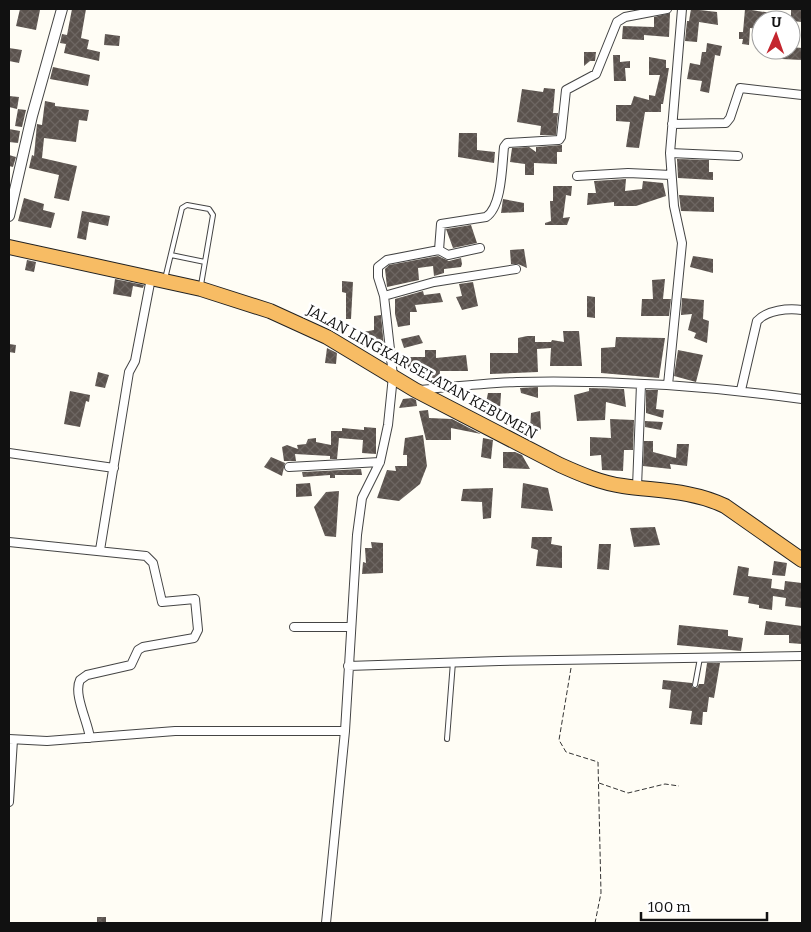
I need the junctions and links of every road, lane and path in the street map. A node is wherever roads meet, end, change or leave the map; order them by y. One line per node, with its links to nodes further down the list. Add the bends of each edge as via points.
1 (62, 9): 10 (street, via 32,116)
2 (667, 9): 13 (street, via 625,17 617,22 596,74 566,90 561,137 556,142 507,143 498,197 491,214 441,224)
3 (682, 9): 5 (street)
4 (802, 95): 5 (street, via 740,88 726,123)
5 (672, 124): 6 (street)
6 (670, 153): 7 (street); 8 (street)
7 (738, 156)
8 (671, 175): 9 (street); 24 (street, via 682,243)
9 (577, 176)
10 (9, 216)
11 (9, 247): 17 (highway, JALAN LINGKAR SELATAN KEBUMEN)
12 (480, 248): 13 (street, via 448,255)
13 (439, 250): 20 (street, via 380,263 377,272)
14 (171, 255): 15 (lane); 15 (lane, via 182,208 187,205 209,209 213,215); 18 (lane)
15 (205, 262): 19 (lane)
16 (516, 269): 20 (street, via 434,282)
17 (150, 278): 18 (highway, JALAN LINGKAR SELATAN KEBUMEN); 31 (street, via 135,361 129,372)
18 (165, 281): 19 (highway, JALAN LINGKAR SELATAN KEBUMEN)
19 (200, 289): 22 (highway, JALAN LINGKAR SELATAN KEBUMEN, via 302,324)
20 (384, 296): 22 (street)
21 (802, 310): 26 (street, via 786,309 757,321)
22 (393, 376): 25 (highway, JALAN LINGKAR SELATAN KEBUMEN); 29 (street)
23 (641, 384): 24 (street); 25 (street, via 515,382); 32 (street)
24 (668, 385): 26 (street)
25 (415, 390): 32 (highway, JALAN LINGKAR SELATAN KEBUMEN, via 583,476)
26 (741, 390): 27 (street)
27 (802, 399)
28 (9, 453): 31 (street)
29 (380, 462): 30 (street); 37 (street, via 362,498)
30 (290, 467)
31 (114, 468): 34 (street)
32 (636, 487): 35 (highway, JALAN LINGKAR SELATAN KEBUMEN, via 678,491 711,499)
33 (9, 542): 34 (street)
34 (100, 550): 45 (street, via 146,556 153,563 162,602 195,599 198,630 188,641 144,647 138,650 131,665 87,675 80,680 78,698)
35 (802, 560)
36 (294, 627): 37 (street)
37 (351, 627): 42 (street)
38 (802, 656): 39 (street)
39 (700, 658): 40 (street); 43 (lane)
40 (572, 660): 41 (street); 48 (path, via 559,740 566,752 598,762)
41 (453, 662): 42 (street); 46 (lane)
42 (348, 666): 44 (street)
43 (695, 685)
44 (345, 731): 45 (street, via 176,731); 51 (street)
45 (90, 738): 47 (street)
46 (447, 739)
47 (11, 740): 50 (street)
48 (598, 782): 49 (path, via 628,793 665,784); 52 (path, via 601,893)
49 (679, 786)
50 (9, 802)
51 (326, 923)
52 (595, 923)

